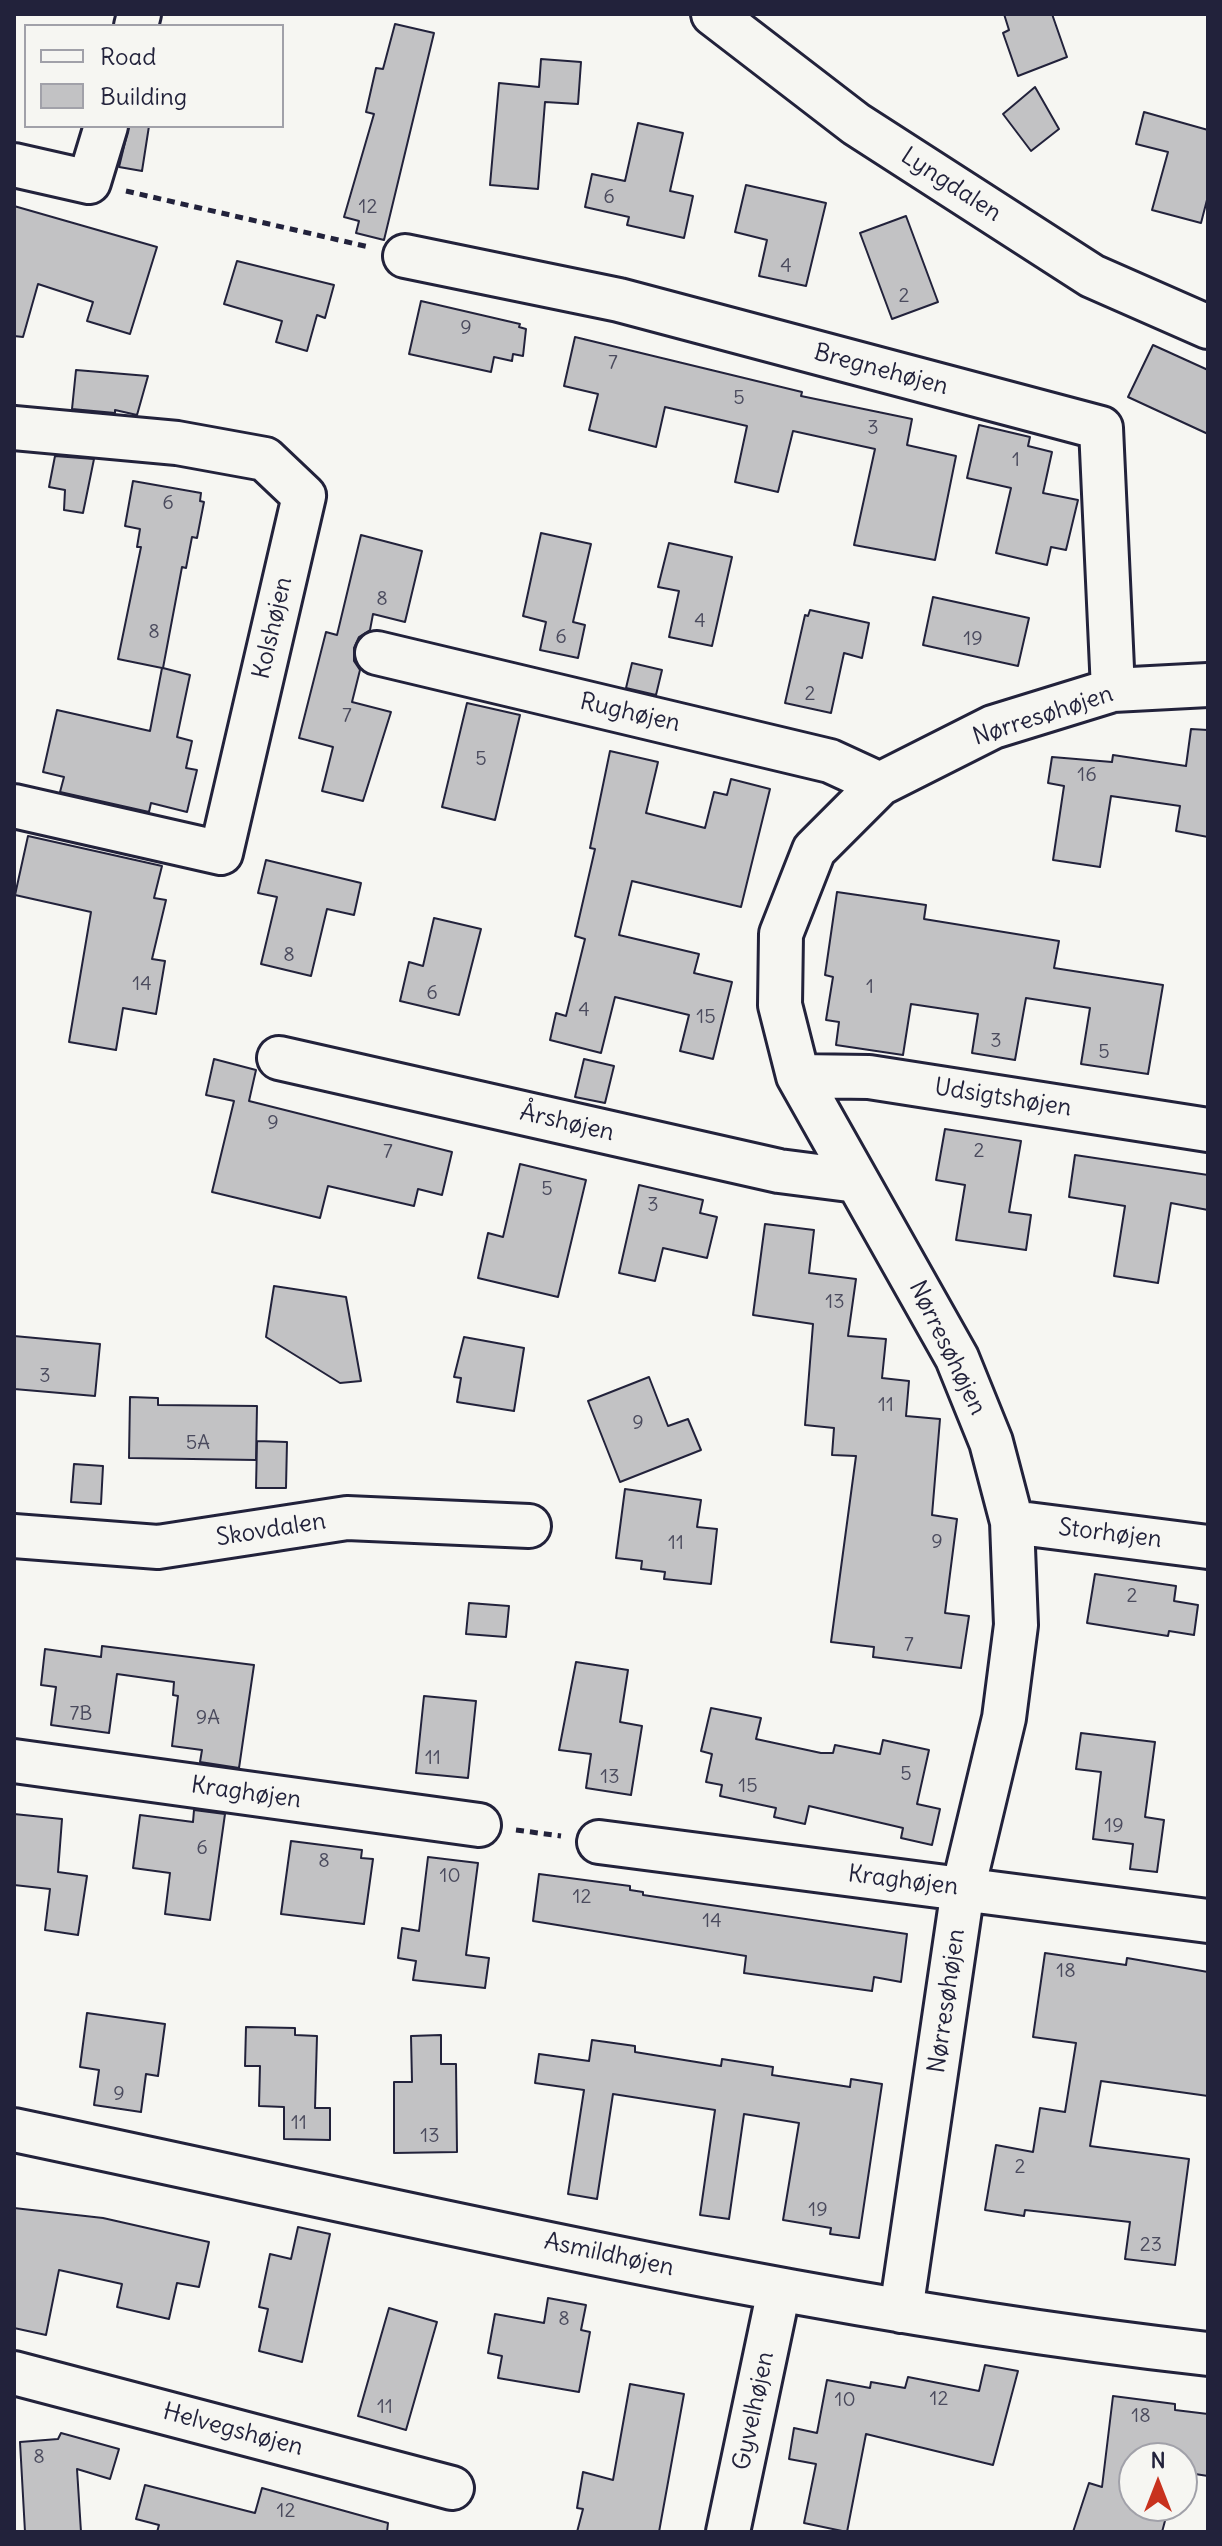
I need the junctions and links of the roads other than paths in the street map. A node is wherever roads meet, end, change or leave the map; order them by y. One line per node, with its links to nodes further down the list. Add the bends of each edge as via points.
1 (713, 14): 5 (street, Lyngdalen, via 856,124 1092,276)
2 (105, 128): 3 (street, via 89,182)
3 (14, 165)
4 (405, 256): 9 (street, Bregnehøjen, via 619,300 1101,428)
5 (1208, 327)
6 (14, 428): 11 (street, Kolshøjen, via 177,443 265,459 304,496 221,853)
7 (377, 653): 10 (street, Rughøjen, via 830,761)
8 (1208, 685): 9 (street, Nørresøhøjen)
9 (1113, 690): 10 (street, Nørresøhøjen, via 993,727)
10 (880, 784): 13 (street, Nørresøhøjen, via 814,850 781,934 780,1005)
11 (14, 806)
12 (279, 1058): 15 (street, Årshøjen, via 779,1171)
13 (798, 1076): 14 (street, Udsigtshøjen, via 869,1077); 15 (street, Nørresøhøjen)
14 (1208, 1130)
15 (857, 1181): 16 (street, Nørresøhøjen, via 957,1358 991,1442)
16 (1012, 1522): 19 (street, Storhøjen); 23 (street, Nørresøhøjen, via 1016,1625 1004,1718)
17 (529, 1526): 18 (street, Skovdalen, via 347,1518 158,1547)
18 (14, 1536)
19 (1208, 1547)
20 (14, 1761): 21 (street, Kraghøjen)
21 (479, 1825)
22 (599, 1842): 23 (street, Kraghøjen)
23 (963, 1889): 24 (street, Kraghøjen); 27 (street, Nørresøhøjen)
24 (1208, 1921)
25 (14, 2130): 26 (street, Asmildhøjen)
26 (779, 2290): 27 (street, Asmildhøjen); 31 (street, Gyvelhøjen)
27 (901, 2311): 28 (street, Asmildhøjen)
28 (1208, 2354)
29 (14, 2373): 30 (street, Helvegshøjen)
30 (452, 2488)
31 (728, 2532)

